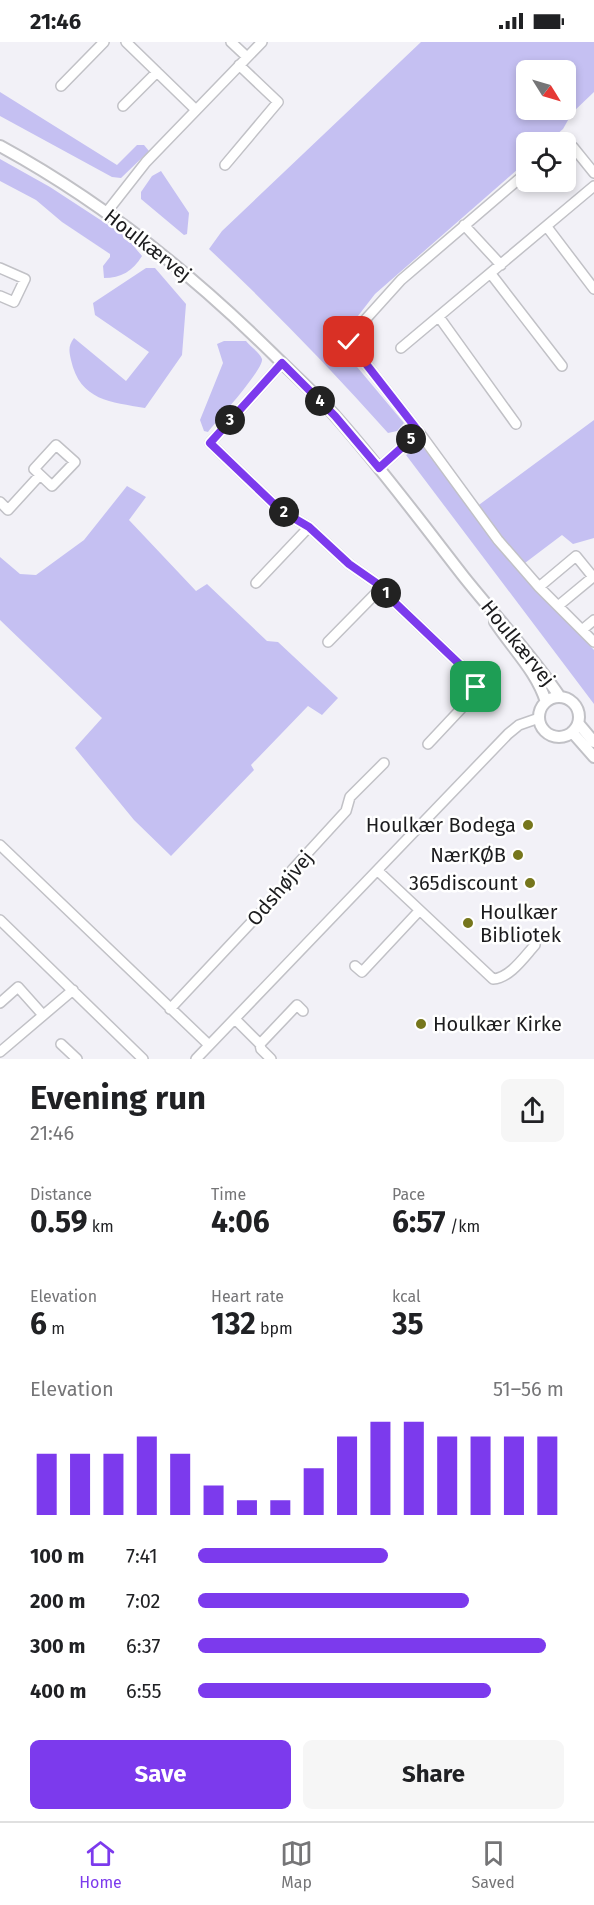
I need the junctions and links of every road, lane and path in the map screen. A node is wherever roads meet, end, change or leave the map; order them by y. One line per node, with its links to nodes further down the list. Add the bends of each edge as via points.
1 (104, 42): 8 (street)
2 (126, 42): 7 (street)
3 (231, 42): 5 (street)
4 (262, 42): 5 (street)
5 (247, 57): 6 (street)
6 (239, 65): 10 (street); 13 (street, via 278,102)
7 (157, 72): 9 (street); 10 (street)
8 (61, 86)
9 (123, 106)
10 (196, 110): 17 (street, via 146,162)
11 (0, 146): 17 (street, Houlkærvej)
12 (576, 151): 14 (street)
13 (225, 165)
14 (594, 172)
15 (516, 182): 18 (street)
16 (594, 186): 19 (street)
17 (106, 213): 27 (street, Houlkærvej, via 224,306)
18 (465, 225): 20 (street); 30 (street, via 400,280 349,342)
19 (547, 227): 20 (street); 23 (street)
20 (501, 265): 22 (street)
21 (0, 268): 24 (street, via 25,279 14,302)
22 (491, 274): 25 (street); 28 (street)
23 (594, 289)
24 (0, 296)
25 (439, 317): 26 (street); 29 (street)
26 (401, 348)
27 (282, 363): 31 (street, Houlkærvej); 34 (street, via 210,443 280,510)
28 (562, 366)
29 (516, 424)
30 (419, 432): 31 (street); 37 (street, via 498,540)
31 (379, 468): 38 (street, Houlkærvej)
32 (40, 475): 32 (street, via 52,486 75,462 56,445 34,469); 33 (street, via 8,510)
33 (0, 502)
34 (309, 527): 35 (street); 36 (street, via 349,564)
35 (256, 583)
36 (382, 587): 42 (street); 49 (street, via 474,678 474,695)
37 (539, 587): 39 (street); 39 (street, via 576,556 593,577)
38 (474, 590): 44 (street, Houlkærvej); 45 (street, Houlkærvej, via 533,676)
39 (558, 606): 41 (street)
40 (594, 620): 41 (street)
41 (582, 630): 43 (street)
42 (328, 642)
43 (594, 642)
44 (560, 697): 45 (street); 47 (street, via 576,706 579,715)
45 (546, 702): 46 (street)
46 (539, 718): 47 (street, via 549,734 559,736); 53 (street, via 508,734)
47 (575, 728): 48 (street); 50 (street)
48 (594, 742)
49 (428, 744)
50 (594, 757)
51 (384, 763): 60 (street, Odshøjvej, via 350,797 346,811 292,870 290,881)
52 (0, 845): 60 (street)
53 (378, 871): 54 (street); 63 (street)
54 (419, 910): 56 (street, via 493,979 501,979); 57 (street, via 362,972)
55 (0, 920): 58 (street)
56 (535, 945)
57 (355, 966)
58 (73, 990): 62 (street); 69 (street)
59 (0, 1003): 62 (street, via 18,987)
60 (170, 1009): 66 (street)
61 (303, 1011): 65 (street, via 297,1005)
62 (43, 1016): 67 (street)
63 (235, 1019): 65 (street); 66 (street)
64 (62, 1044): 68 (street)
65 (260, 1044): 71 (street)
66 (210, 1045): 70 (street)
67 (0, 1052)
68 (77, 1059)
69 (143, 1059)
70 (196, 1059)
71 (271, 1059)

